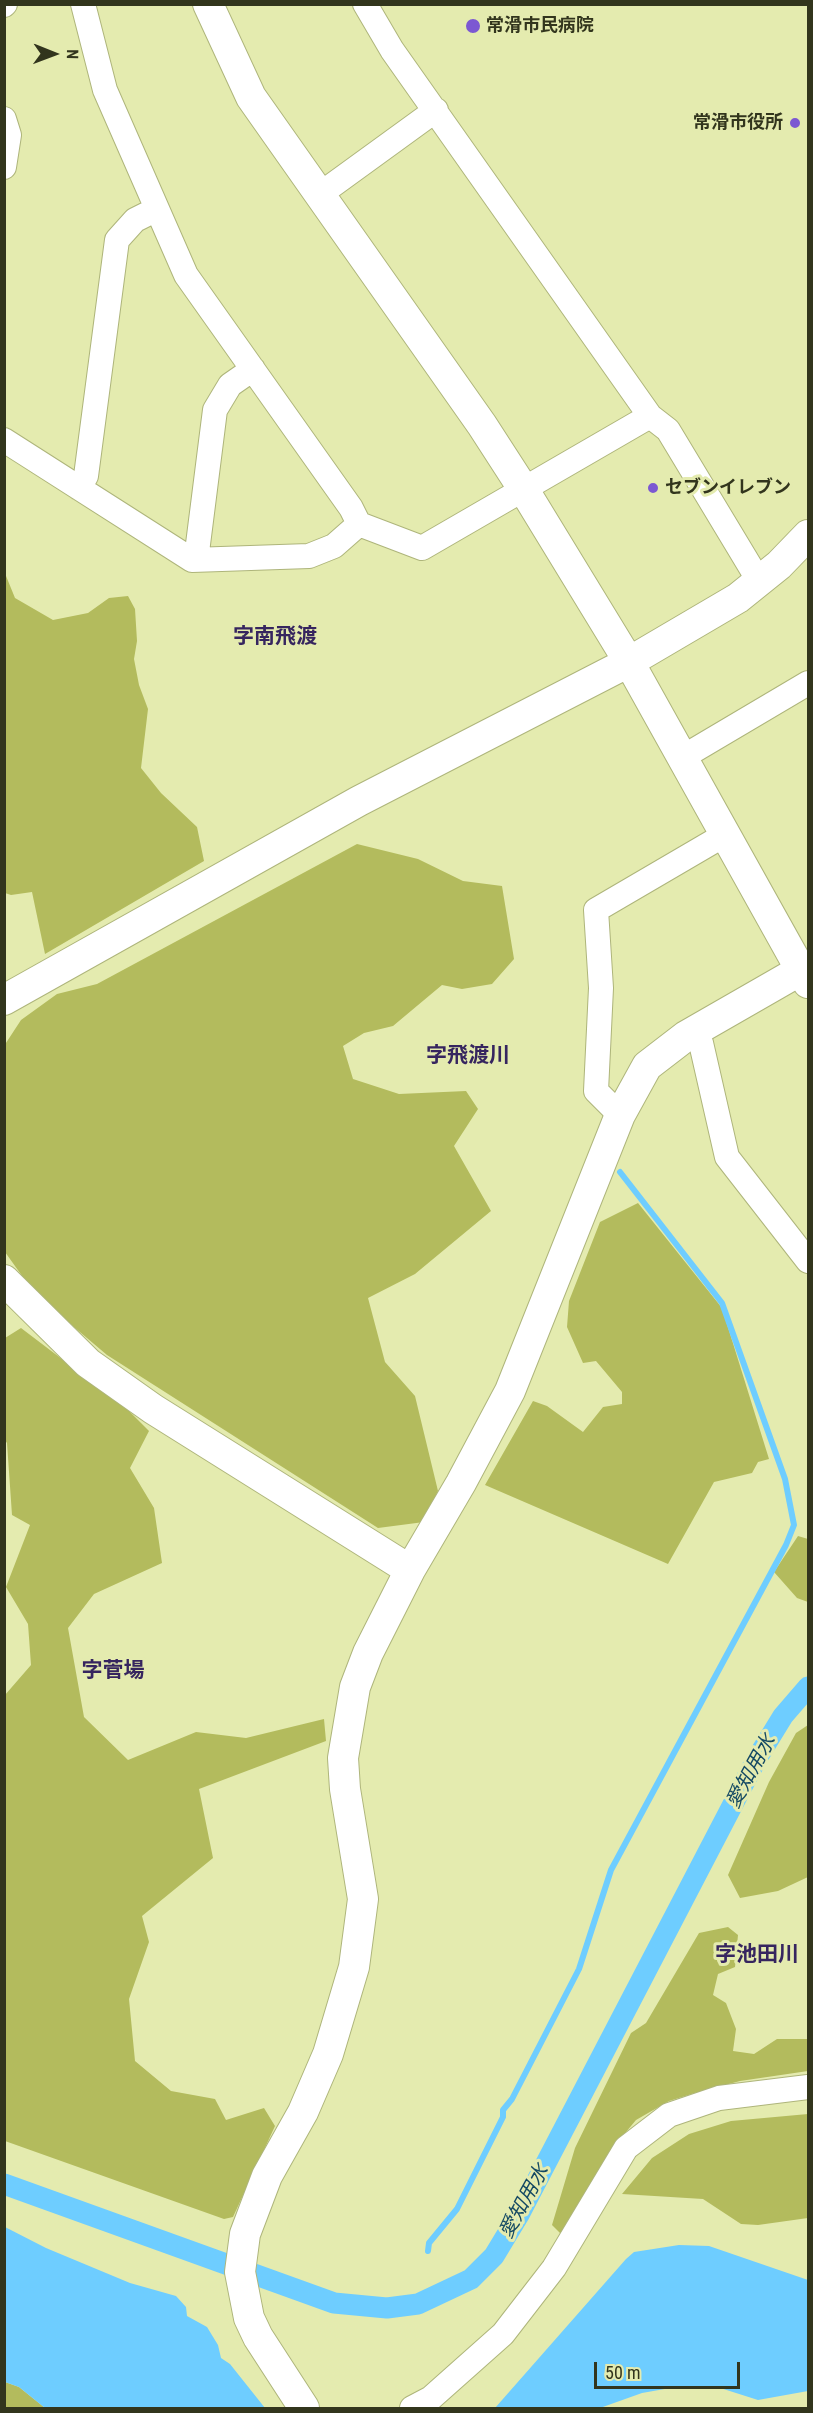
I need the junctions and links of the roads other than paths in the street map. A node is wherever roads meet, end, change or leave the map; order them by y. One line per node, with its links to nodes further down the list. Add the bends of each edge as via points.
1 (83, 4): 8 (street, via 105,90)
2 (208, 4): 7 (street, via 250,97)
3 (365, 4): 4 (street, via 392,50)
4 (436, 110): 7 (street); 10 (street)
5 (4, 119): 6 (street, via 9,135)
6 (4, 167)
7 (319, 195): 13 (street)
8 (157, 209): 9 (street, via 186,275); 12 (street, via 135,220 117,240 86,476)
9 (253, 369): 14 (street); 16 (street, via 230,385 215,410)
10 (650, 416): 13 (street); 17 (street, via 668,430)
11 (4, 440): 12 (street)
12 (78, 488): 16 (street)
13 (524, 490): 14 (street, via 422,548); 18 (street)
14 (359, 524): 16 (street, via 334,546 309,556)
15 (808, 535): 17 (street)
16 (196, 560)
17 (759, 581): 18 (street, via 738,598)
18 (629, 662): 20 (street); 23 (street, via 359,801)
19 (807, 688): 20 (street)
20 (682, 757): 21 (street)
21 (726, 834): 22 (street); 25 (street, via 596,910 601,988 596,1091)
22 (805, 976): 24 (street)
23 (4, 1000)
24 (694, 1031): 25 (street, via 647,1066); 26 (street, via 701,1042 727,1158)
25 (620, 1115): 28 (street, via 510,1391)
26 (808, 1261)
27 (4, 1280): 28 (street, via 88,1363)
28 (410, 1570): 30 (street, via 368,1653 355,1687 345,1733 345,1788 363,1899 354,1967 328,2054 303,2112 267,2176 242,2249 242,2292 258,2337)
29 (808, 2087): 31 (street, via 719,2098 669,2115 626,2148 554,2268 503,2334 431,2398)
30 (304, 2409)
31 (412, 2409)

